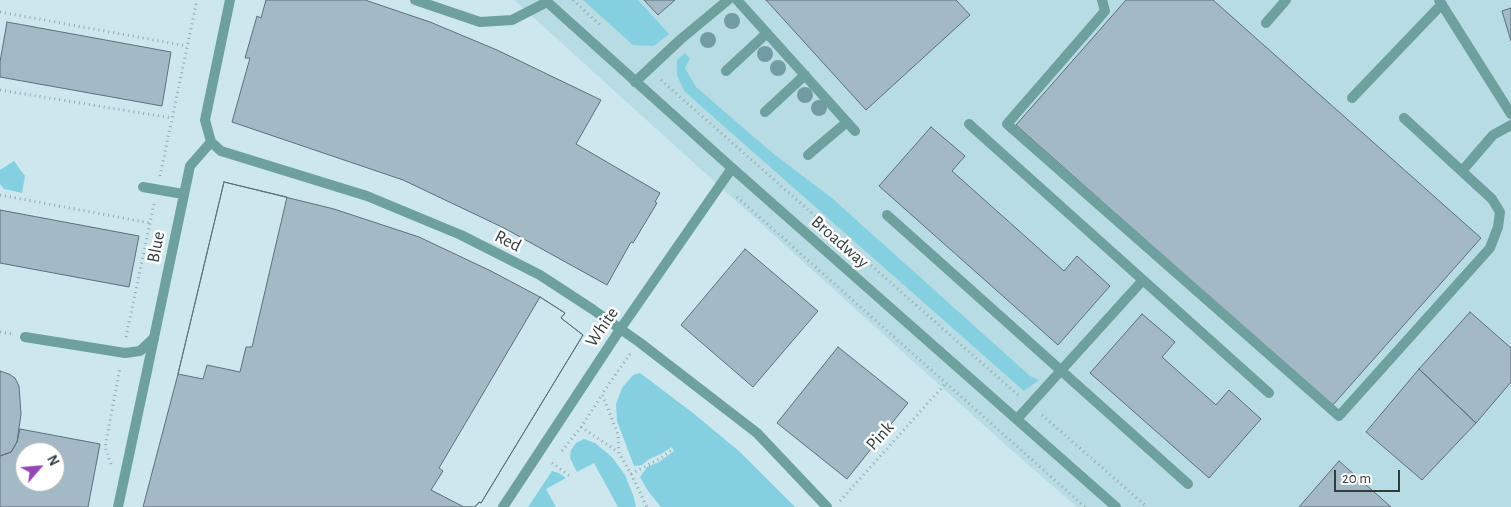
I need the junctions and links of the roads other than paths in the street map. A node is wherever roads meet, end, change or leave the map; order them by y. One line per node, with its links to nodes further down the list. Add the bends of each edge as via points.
1 (230, 0): 22 (street, via 205,120)
2 (415, 0): 7 (street, via 480,22 512,20)
3 (728, 0): 13 (street)
4 (737, 0): 10 (street)
5 (1102, 0): 25 (street, via 1105,11 1007,124 1339,416 1490,248 1500,212 1492,199)
6 (1286, 0): 9 (street)
7 (546, 1): 13 (street, Broadway)
8 (1440, 2): 14 (street); 16 (street)
9 (1266, 22)
10 (767, 33): 11 (street); 12 (street)
11 (726, 71)
12 (805, 76): 15 (street); 18 (street)
13 (634, 82): 24 (street, Broadway)
14 (1352, 98)
15 (765, 112)
16 (1511, 114)
17 (1404, 118): 25 (street)
18 (847, 122): 21 (street); 23 (street)
19 (969, 124): 29 (street)
20 (1511, 126): 25 (street, via 1493,135)
21 (855, 131)
22 (212, 142): 27 (street, Blue, via 190,166); 30 (street, Red, via 221,151 367,196 461,235 540,275)
23 (808, 155)
24 (732, 168): 30 (street, White); 35 (street, Broadway)
25 (1462, 171)
26 (144, 187): 27 (street)
27 (183, 194): 32 (street, Blue)
28 (887, 215): 33 (street)
29 (1143, 280): 33 (street); 34 (street)
30 (621, 328): 38 (street, White); 39 (street, Red, via 757,432)
31 (25, 337): 32 (street, via 125,353 140,351)
32 (154, 338): 37 (street, Blue)
33 (1062, 371): 35 (street); 36 (street)
34 (1269, 393)
35 (1017, 419): 40 (street, Broadway)
36 (1188, 484)
37 (118, 507)
38 (503, 507)
39 (827, 507)
40 (1116, 507)

